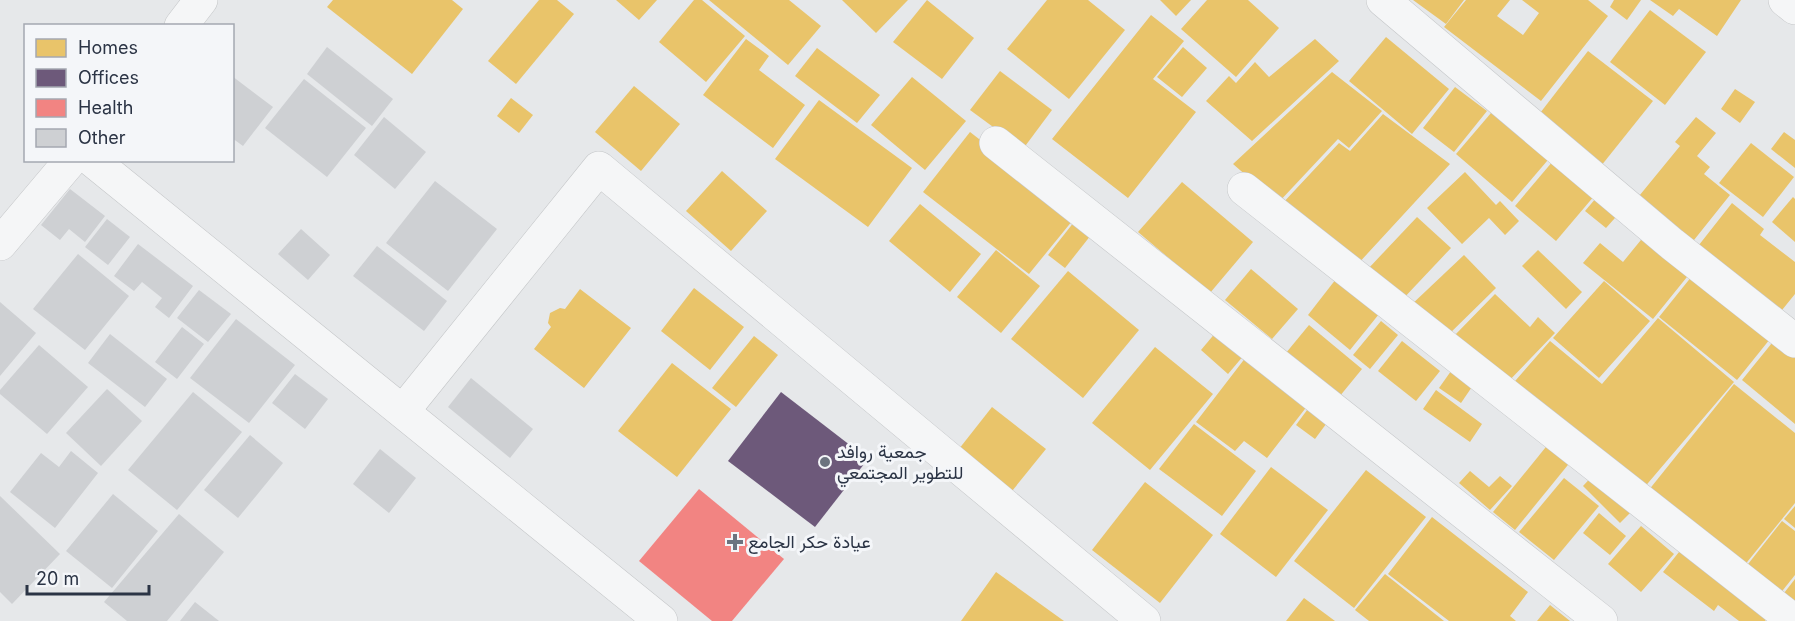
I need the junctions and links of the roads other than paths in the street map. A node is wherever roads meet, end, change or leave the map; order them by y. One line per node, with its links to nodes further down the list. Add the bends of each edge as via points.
1 (201, 0): 5 (street)
2 (1383, 0): 11 (street, via 1672,244)
3 (1785, 0): 4 (street)
4 (1795, 8)
5 (183, 24)
6 (996, 143): 15 (street)
7 (69, 162): 10 (street)
8 (94, 162): 12 (street)
9 (1244, 189): 16 (street)
10 (0, 244)
11 (1795, 341)
12 (403, 411): 13 (street); 14 (street, via 599,168)
13 (661, 621)
14 (1144, 621)
15 (1601, 621)
16 (1794, 621)

